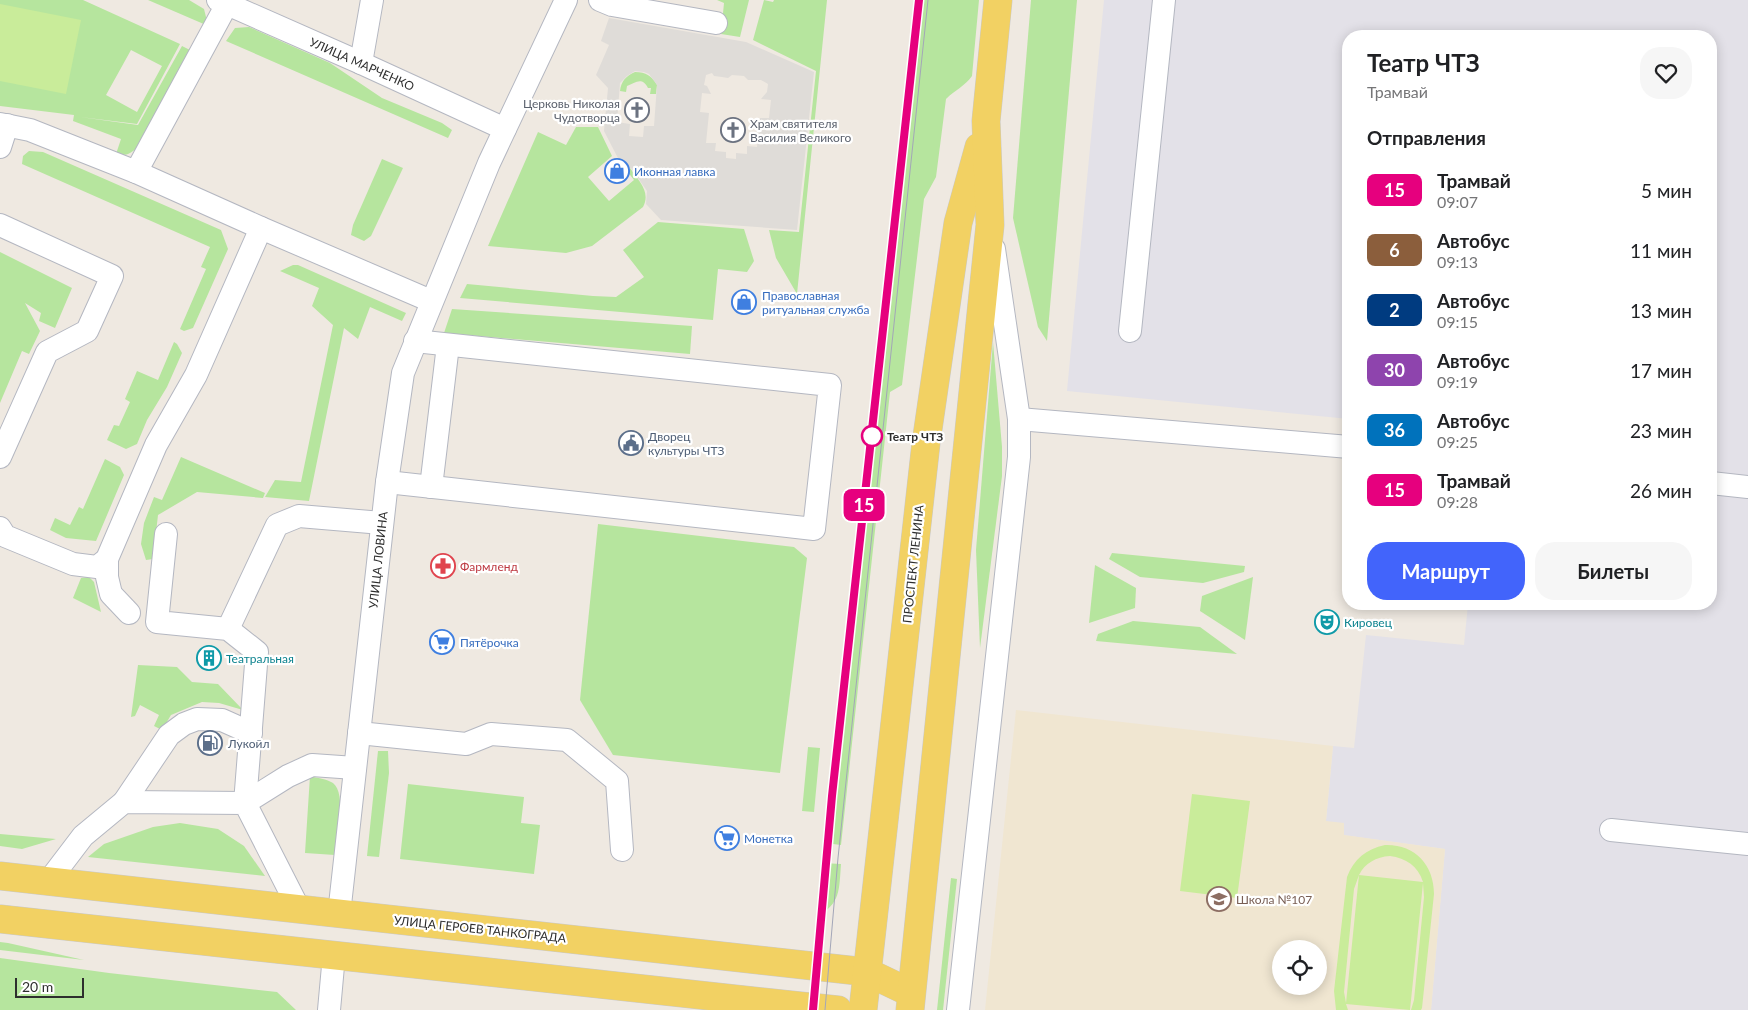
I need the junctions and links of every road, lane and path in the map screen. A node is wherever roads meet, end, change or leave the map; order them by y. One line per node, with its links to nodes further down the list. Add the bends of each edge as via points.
1 (372, 0): 8 (street)
2 (566, 0): 11 (street, УЛИЦА ЛОВИНА)
3 (600, 0): 7 (street, via 612,5)
4 (998, 0): 9 (main road, ПРОСПЕКТ ЛЕНИНА)
5 (1164, 0): 18 (street)
6 (222, 2): 8 (street, УЛИЦА МАРЧЕНКО); 13 (street)
7 (716, 23)
8 (361, 63): 11 (street, УЛИЦА МАРЧЕНКО)
9 (986, 121): 15 (main road, ПРОСПЕКТ ЛЕНИНА); 48 (main road, ПРОСПЕКТ ЛЕНИНА, via 958,223 926,443)
10 (3, 125): 12 (street); 13 (street, via 30,130)
11 (505, 130): 17 (street, УЛИЦА ЛОВИНА)
12 (0, 147)
13 (136, 172): 16 (street)
14 (0, 225): 23 (street, via 112,276 87,331 47,352)
15 (990, 225): 21 (street); 49 (main road, ПРОСПЕКТ ЛЕНИНА)
16 (261, 228): 17 (street); 31 (street, via 196,375 156,445)
17 (431, 301): 19 (street, УЛИЦА ЛОВИНА)
18 (1130, 331)
19 (415, 341): 20 (street); 24 (street, УЛИЦА ЛОВИНА, via 403,372)
20 (448, 345): 26 (street); 26 (street, via 830,386 814,529)
21 (1019, 419): 22 (street); 54 (street, via 1019,457)
22 (1342, 446)
23 (0, 457)
24 (387, 482): 26 (street); 28 (street, УЛИЦА ЛОВИНА)
25 (1717, 484): 27 (street)
26 (431, 487)
27 (1748, 487)
28 (382, 524): 33 (street, via 299,516 277,525); 35 (street, УЛИЦА ЛОВИНА)
29 (0, 528): 31 (street, via 5,536 73,564 97,568)
30 (166, 534): 33 (street, via 157,622)
31 (107, 558): 32 (street, via 111,594)
32 (129, 613)
33 (228, 629): 34 (street, via 257,652)
34 (251, 733): 37 (street, via 222,720 196,719 184,724 169,735); 38 (street)
35 (359, 734): 36 (street, УЛИЦА ЛОВИНА); 41 (street, via 466,744 492,734 567,740 617,782)
36 (355, 768): 38 (street, via 312,765); 45 (street, УЛИЦА ЛОВИНА)
37 (124, 802): 38 (street); 43 (street, via 83,836)
38 (245, 803): 44 (street)
39 (1611, 830): 40 (street)
40 (1748, 844)
41 (622, 850)
42 (0, 876): 43 (main road, УЛИЦА ГЕРОЕВ ТАНКОГРАДА)
43 (48, 882): 44 (main road, УЛИЦА ГЕРОЕВ ТАНКОГРАДА)
44 (299, 909): 45 (main road, УЛИЦА ГЕРОЕВ ТАНКОГРАДА)
45 (339, 914): 47 (main road, УЛИЦА ЛОВИНА); 48 (main road, УЛИЦА ГЕРОЕВ ТАНКОГРАДА)
46 (0, 919): 47 (main road)
47 (334, 955): 50 (street, УЛИЦА ЛОВИНА); 51 (main road)
48 (868, 972): 49 (main road, УЛИЦА ГЕРОЕВ ТАНКОГРАДА); 52 (main road, ПРОСПЕКТ ЛЕНИНА)
49 (910, 1002): 53 (main road)
50 (329, 1010)
51 (838, 1010)
52 (863, 1010)
53 (869, 1010)
54 (958, 1010)

